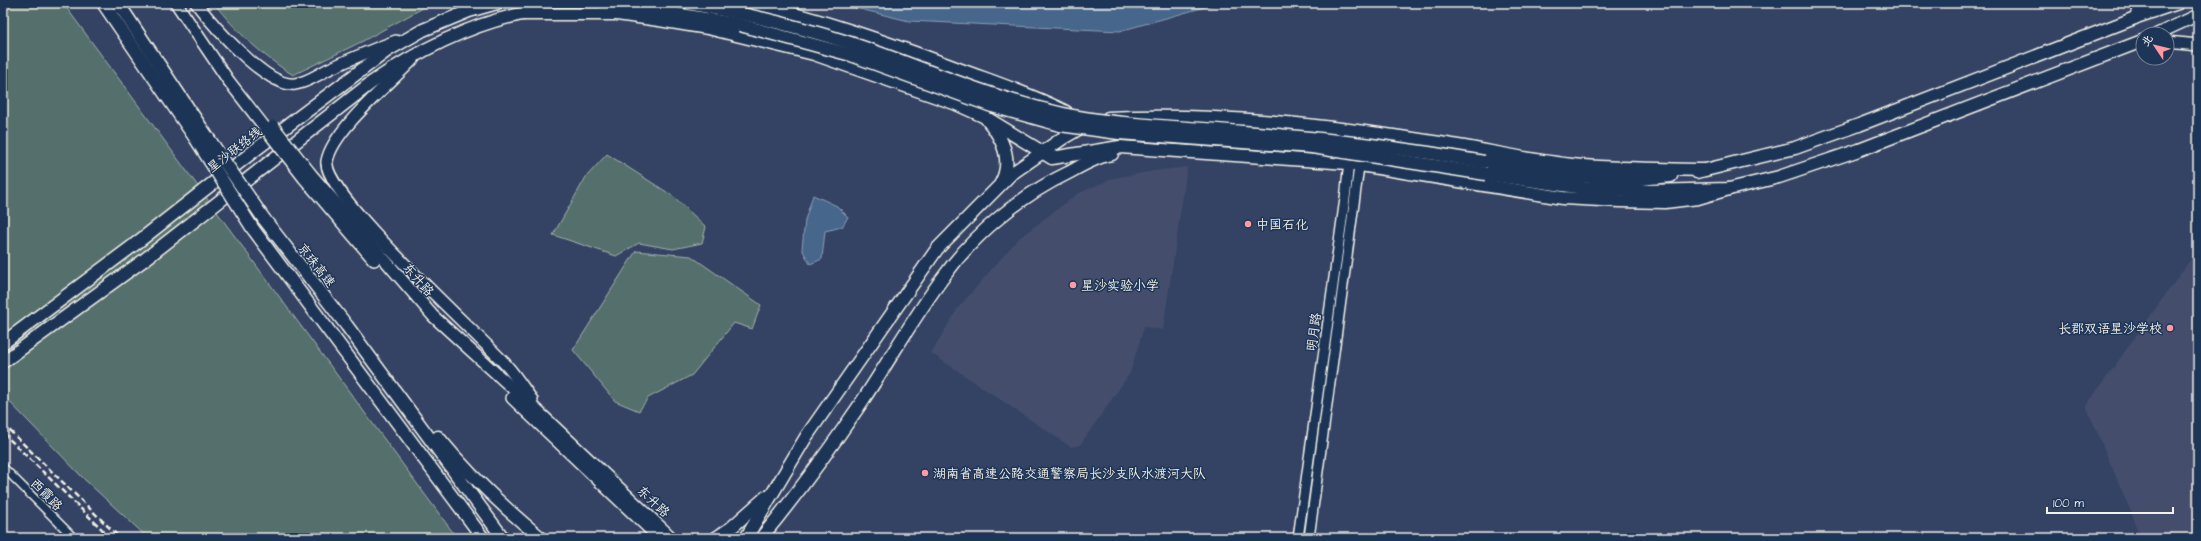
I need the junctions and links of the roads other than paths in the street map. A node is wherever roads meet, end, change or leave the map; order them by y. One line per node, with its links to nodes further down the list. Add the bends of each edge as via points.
1 (103, 3): 25 (highway, 京珠高速)
2 (118, 3): 25 (highway, 京珠高速)
3 (176, 3): 21 (main road, 东升路)
4 (185, 3): 21 (main road, 东升路)
5 (196, 3): 16 (main road, via 212,24 261,71 283,84 296,84 356,56)
6 (497, 3): 16 (highway, 星沙联络线, via 469,11)
7 (689, 3): 13 (highway)
8 (750, 3): 23 (highway, via 809,18 902,48 1040,99)
9 (2142, 3): 12 (main road)
10 (2179, 3): 12 (main road); 14 (main road)
11 (524, 14): 13 (highway, via 558,8 629,6); 20 (highway, via 486,24); 22 (highway, via 616,14 708,28 814,54 954,103)
12 (2135, 18): 30 (highway, via 1859,126 1794,148)
13 (742, 19): 29 (highway, bridge, via 992,106 1060,125 1119,133 1312,148)
14 (2195, 19): 15 (main road)
15 (2175, 27)
16 (417, 33): 35 (highway, 星沙联络线, via 388,50)
17 (2175, 43): 19 (main road)
18 (2135, 44): 33 (highway, via 1859,150 1779,177)
19 (2198, 45)
20 (420, 52): 36 (highway, via 371,83 144,260); 37 (main road, via 347,126 330,150 326,163 328,173 343,197 374,231 507,366)
21 (232, 79): 31 (main road, 东升路, bridge)
22 (983, 116): 27 (highway); 32 (highway, via 994,129 1006,154 1005,175)
23 (1089, 123): 24 (highway, via 1107,118 1209,117); 27 (highway)
24 (1357, 131): 28 (street, 明月路); 30 (highway, via 1581,166)
25 (200, 135): 34 (highway, 京珠高速, bridge); 43 (highway, 京珠高速, bridge, via 253,229)
26 (1149, 150): 27 (highway, via 1120,147 1052,158); 28 (highway); 40 (highway, via 1108,155 1055,179 1016,205 980,235 945,274 856,410)
27 (1042, 152): 32 (highway)
28 (1354, 164): 33 (highway, via 1570,198 1665,202 1698,198); 52 (street, 明月路, via 1346,191); 53 (street, 明月路)
29 (1485, 168): 30 (highway, via 1630,180); 33 (highway, via 1584,188 1649,191)
30 (1703, 170)
31 (307, 175): 37 (main road, 东升路, via 433,316); 41 (main road, 东升路, via 361,246 430,320)
32 (1001, 184): 39 (highway, via 927,261 835,393)
33 (1728, 188)
34 (347, 326): 44 (highway, 京珠高速); 45 (highway, via 462,467 501,506)
35 (3, 342)
36 (3, 362)
37 (544, 417): 41 (main road, 东升路)
38 (3, 467): 42 (street, 西霞路)
39 (776, 488): 48 (highway); 49 (highway)
40 (783, 512): 50 (highway); 51 (highway)
41 (650, 522): 46 (main road, 东升路); 47 (main road, 东升路)
42 (74, 538)
43 (483, 538)
44 (504, 538)
45 (541, 538)
46 (659, 538)
47 (672, 538)
48 (716, 538)
49 (746, 538)
50 (761, 538)
51 (769, 538)
52 (1298, 538)
53 (1309, 538)

